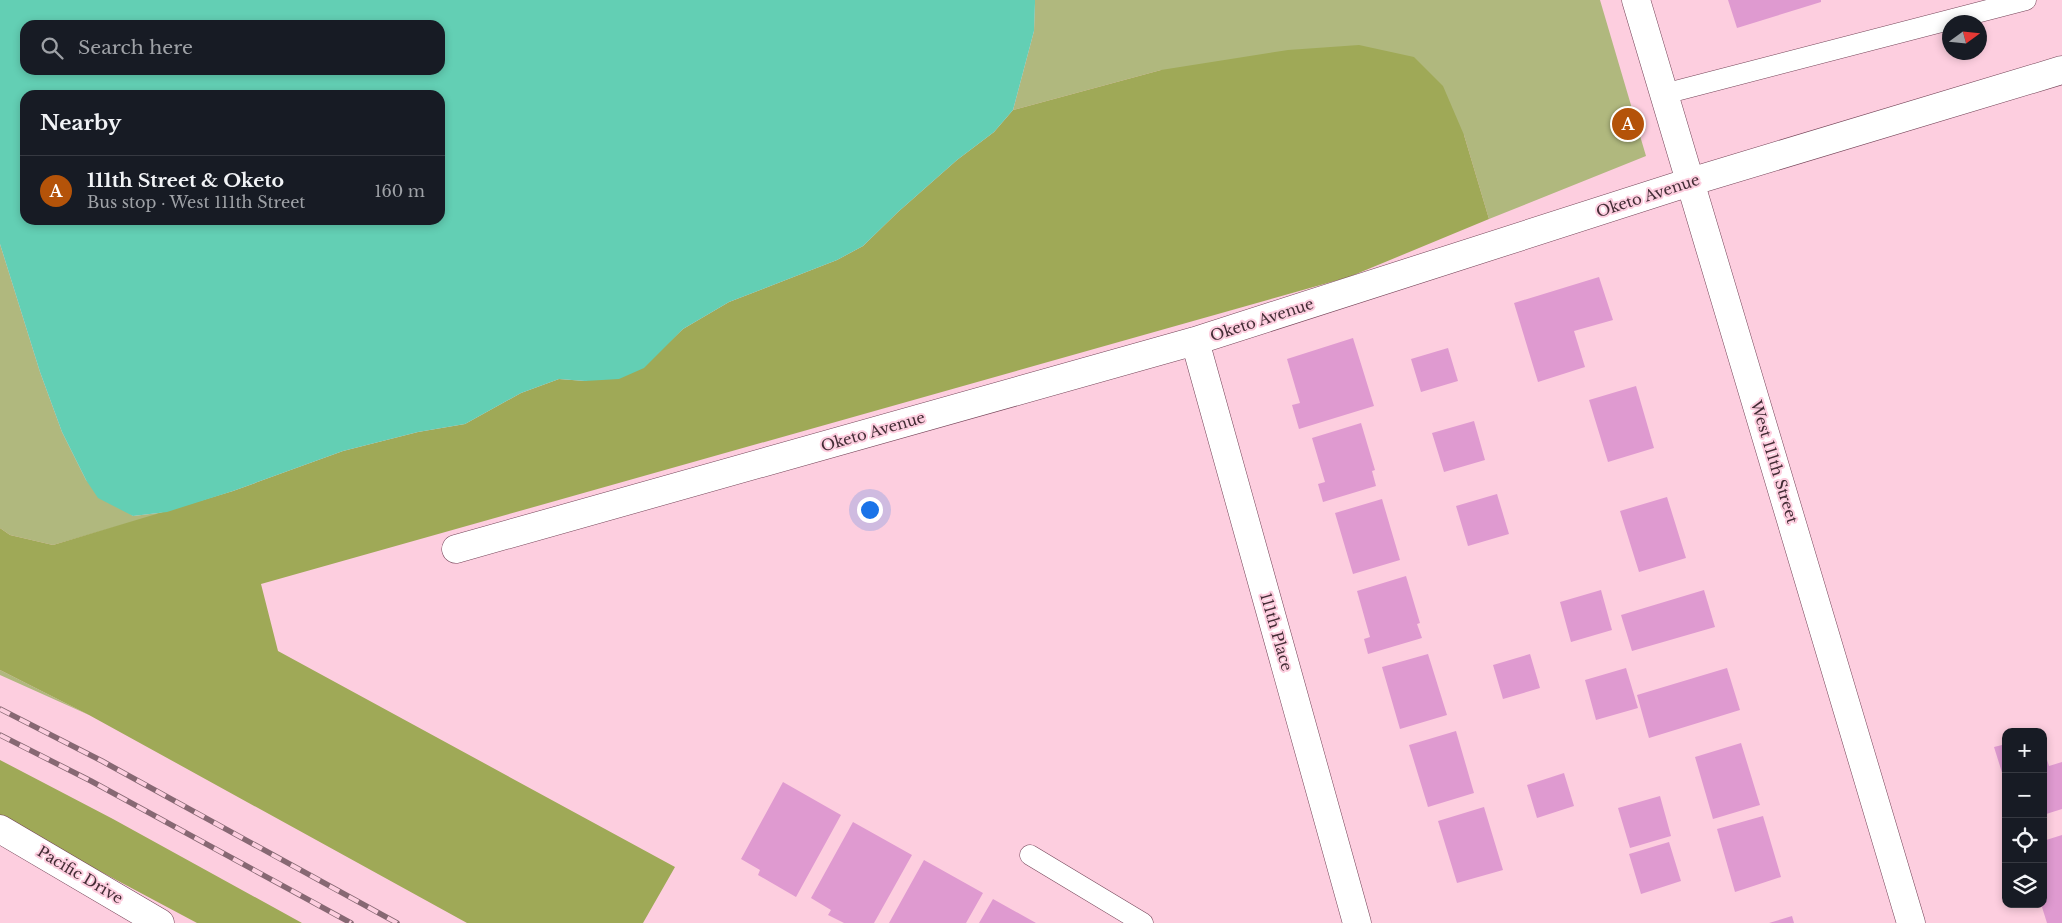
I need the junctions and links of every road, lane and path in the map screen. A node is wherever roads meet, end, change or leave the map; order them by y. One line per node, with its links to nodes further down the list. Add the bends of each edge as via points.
1 (1636, 0): 4 (street, West 111th Street)
2 (2026, 0): 4 (lane)
3 (2062, 70): 5 (street, Oketo Avenue)
4 (1664, 94): 5 (street, West 111th Street)
5 (1690, 182): 6 (street, Oketo Avenue); 13 (street, West 111th Street)
6 (1195, 341): 7 (street, Oketo Avenue); 12 (street, 111th Place)
7 (456, 549)
8 (0, 829): 10 (street, Pacific Drive)
9 (1030, 855): 11 (lane)
10 (160, 923)
11 (1143, 923)
12 (1357, 923)
13 (1911, 923)

